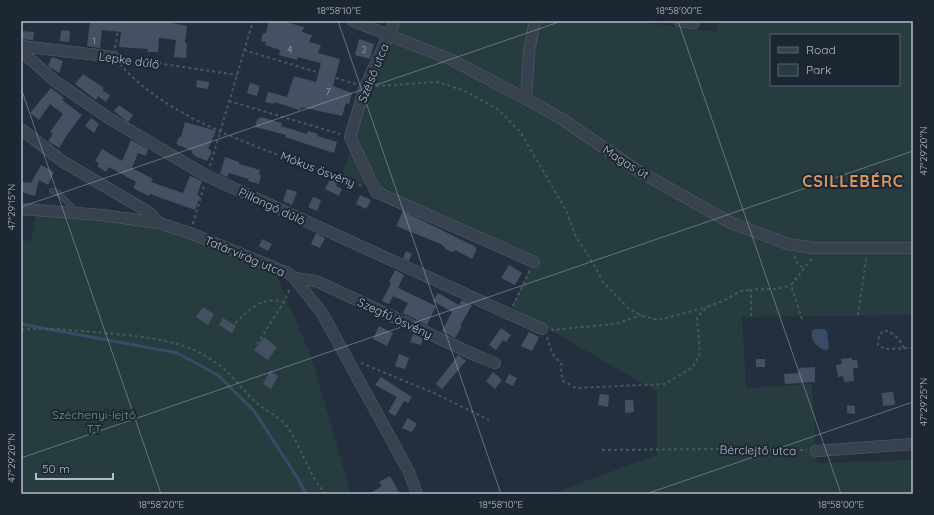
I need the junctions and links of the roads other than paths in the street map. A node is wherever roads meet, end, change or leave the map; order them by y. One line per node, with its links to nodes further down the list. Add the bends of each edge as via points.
1 (354, 21): 6 (street, Magas út)
2 (395, 21): 6 (street, Szélső utca)
3 (535, 21): 10 (street, via 529,51)
4 (679, 21): 5 (street)
5 (694, 23)
6 (389, 34): 10 (street, Magas út, via 452,60); 17 (street, Szélső utca, via 365,87 350,138 376,192)
7 (21, 46): 9 (street, Lepke dűlő)
8 (21, 51): 19 (street, Pillangó dűlő, via 55,81 107,117 207,176)
9 (114, 57)
10 (526, 99): 16 (street, Magas út, via 635,169 731,223 792,244 822,248)
11 (21, 129): 15 (street, via 62,161 150,213)
12 (52, 191): 14 (lane, via 61,195)
13 (21, 209): 14 (street, Tatárvirág utca)
14 (79, 214): 15 (street, Tatárvirág utca)
15 (159, 224): 18 (street, Tatárvirág utca, via 190,232 272,265)
16 (913, 248)
17 (534, 262)
18 (294, 278): 20 (street, Szegfű ösvény, via 316,281); 23 (street, Tatárvirág utca, via 322,313 409,472)
19 (546, 330)
20 (495, 363)
21 (913, 444): 22 (street)
22 (816, 451)
23 (417, 494)

